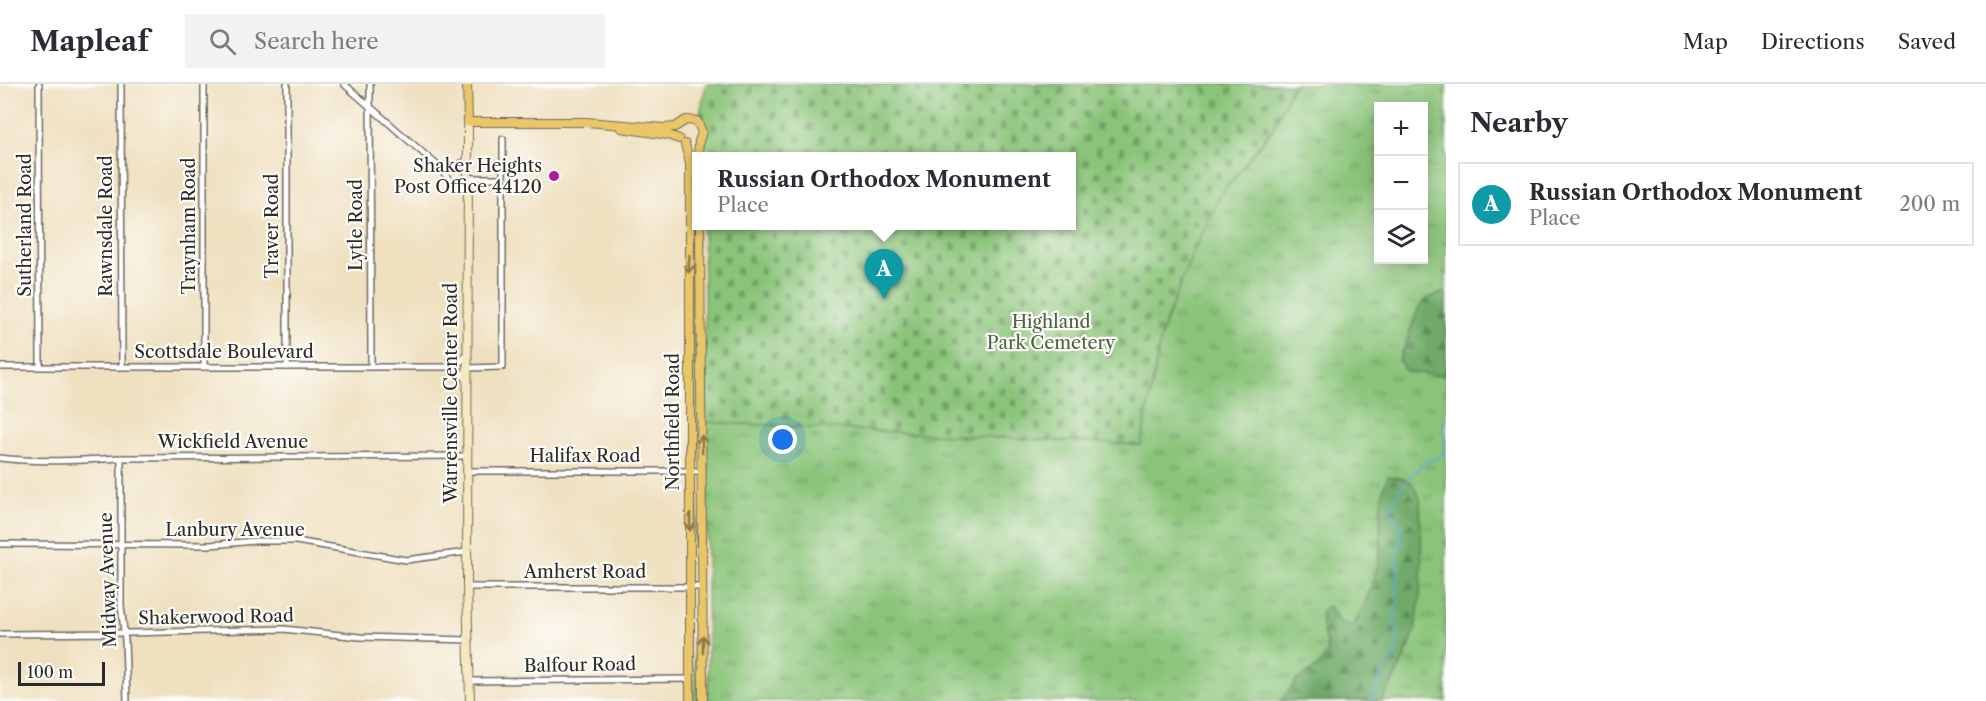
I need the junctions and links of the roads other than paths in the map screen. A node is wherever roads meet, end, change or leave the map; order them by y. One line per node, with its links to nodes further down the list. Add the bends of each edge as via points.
1 (39, 84): 23 (street, Sutherland Road)
2 (121, 84): 26 (street, Rawnsdale Road)
3 (204, 84): 27 (street, Traynham Road)
4 (287, 84): 28 (street, Traver Road)
5 (344, 84): 8 (street)
6 (370, 84): 8 (street, Lytle Road)
7 (467, 84): 9 (main road, Warrensville Center Road)
8 (370, 106): 17 (street); 24 (street, Lytle Road)
9 (468, 122): 10 (main road); 16 (main road, Warrensville Center Road)
10 (606, 124): 11 (main road, via 664,128); 13 (main road)
11 (680, 124): 13 (main road, via 677,133); 14 (main road, via 697,121 702,132)
12 (502, 138): 19 (street)
13 (682, 141): 14 (main road); 36 (main road, Northfield Road, one-way to 36, via 690,164)
14 (699, 141): 15 (main road)
15 (698, 152)
16 (468, 160): 17 (street, via 453,167); 18 (main road, Warrensville Center Road)
17 (438, 166): 20 (street, via 454,185)
18 (467, 178): 19 (street); 20 (main road, Warrensville Center Road)
19 (503, 178): 30 (street, via 502,367)
20 (467, 190): 22 (main road, Warrensville Center Road)
21 (700, 230): 37 (main road, Northfield Road, one-way to 21)
22 (467, 353): 29 (street); 30 (main road, Warrensville Center Road)
23 (40, 366): 25 (street, Scottsdale Boulevard); 26 (street, Scottsdale Boulevard)
24 (371, 366): 28 (street, Scottsdale Boulevard); 29 (street, Scottsdale Boulevard)
25 (0, 367)
26 (122, 367): 27 (street, Scottsdale Boulevard)
27 (204, 367): 28 (street, Scottsdale Boulevard)
28 (287, 367)
29 (449, 367): 31 (street, via 460,371)
30 (467, 368): 31 (main road, Warrensville Center Road)
31 (467, 380): 32 (main road, Warrensville Center Road)
32 (467, 456): 34 (street, Wickfield Avenue); 35 (main road, Warrensville Center Road)
33 (0, 458): 34 (street, Wickfield Avenue)
34 (121, 458): 39 (street, Midway Avenue)
35 (468, 471): 36 (street, Halifax Road); 40 (main road, Warrensville Center Road)
36 (690, 471): 37 (street, Halifax Road); 42 (main road, Northfield Road, one-way to 42)
37 (703, 471): 43 (main road, Northfield Road)
38 (0, 544): 39 (street, Lanbury Avenue)
39 (121, 545): 40 (street, Lanbury Avenue, via 296,541 406,560); 44 (street, Midway Avenue)
40 (467, 552): 41 (main road, Warrensville Center Road)
41 (467, 587): 42 (street, Amherst Road); 46 (main road, Warrensville Center Road)
42 (690, 587): 43 (street, Amherst Road); 47 (main road, Northfield Road)
43 (703, 587): 52 (main road, Northfield Road, one-way to 43)
44 (124, 633): 45 (street, Shakerwood Road); 46 (street, Shakerwood Road, via 283,629 360,637); 49 (street, Midway Avenue)
45 (0, 634)
46 (469, 640): 48 (main road, Warrensville Center Road)
47 (690, 679): 48 (street, Balfour Road); 51 (main road, Northfield Road)
48 (470, 681): 50 (main road, Warrensville Center Road)
49 (127, 701)
50 (470, 701)
51 (690, 701)
52 (703, 701)

